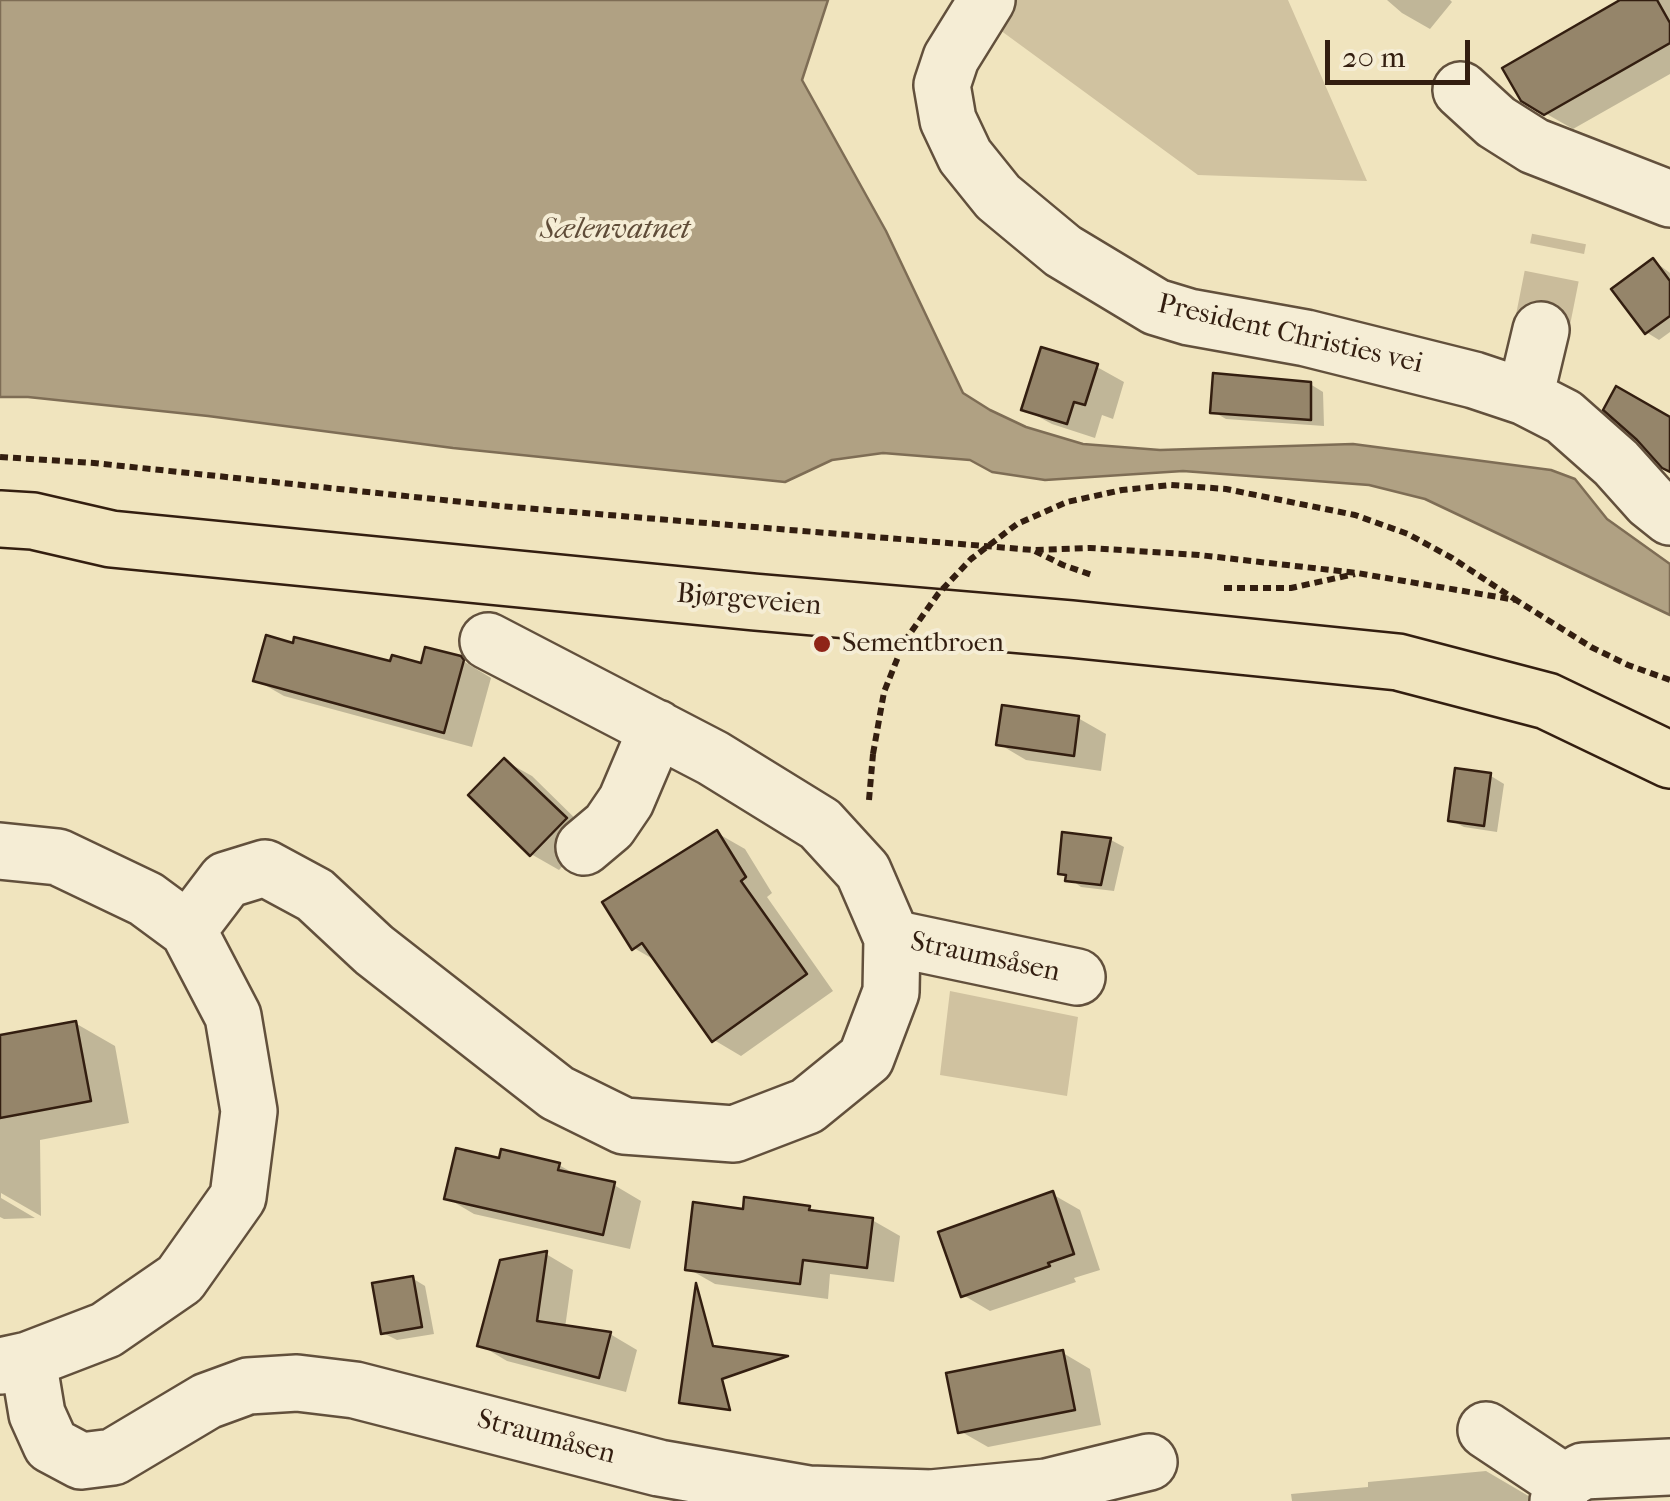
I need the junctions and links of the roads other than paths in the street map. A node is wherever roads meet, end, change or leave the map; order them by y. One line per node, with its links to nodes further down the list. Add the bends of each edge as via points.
1 (988, 0): 5 (street, President Christies vei, via 951,58 942,86 948,120 998,197 1063,251 1156,308 1306,338)
2 (1461, 90): 3 (street, via 1534,146)
3 (1670, 199)
4 (1540, 330): 5 (street)
5 (1524, 397): 7 (street, President Christies vei, via 1564,417)
6 (0, 518): 8 (main road, Bjørgeveien)
7 (1670, 518)
8 (111, 539): 9 (main road, Bjørgeveien); 12 (main road, Bjørgeveien, via 1398,662 1547,701)
9 (0, 542)
10 (488, 641): 11 (street)
11 (657, 728): 13 (street, via 626,801); 16 (street, via 820,824 863,871)
12 (1670, 760)
13 (584, 846)
14 (0, 851): 15 (street, via 58,857 146,899)
15 (188, 930): 16 (street, via 226,880 265,868 316,895 374,950 558,1093 624,1126 734,1134 807,1106 866,1058 891,992); 18 (street, via 234,1016 249,1112 238,1197 180,1279 106,1330)
16 (892, 938): 17 (street, Straumsåsen)
17 (1077, 977)
18 (14, 1363): 20 (street, Straumåsen, via 51,1444 82,1461 113,1456 206,1401 248,1386 297,1382 354,1390 658,1468 809,1494 932,1498 1046,1487)
19 (1486, 1430): 22 (street)
20 (1150, 1462)
21 (1670, 1467): 22 (street, via 1583,1471)
22 (1561, 1492)

